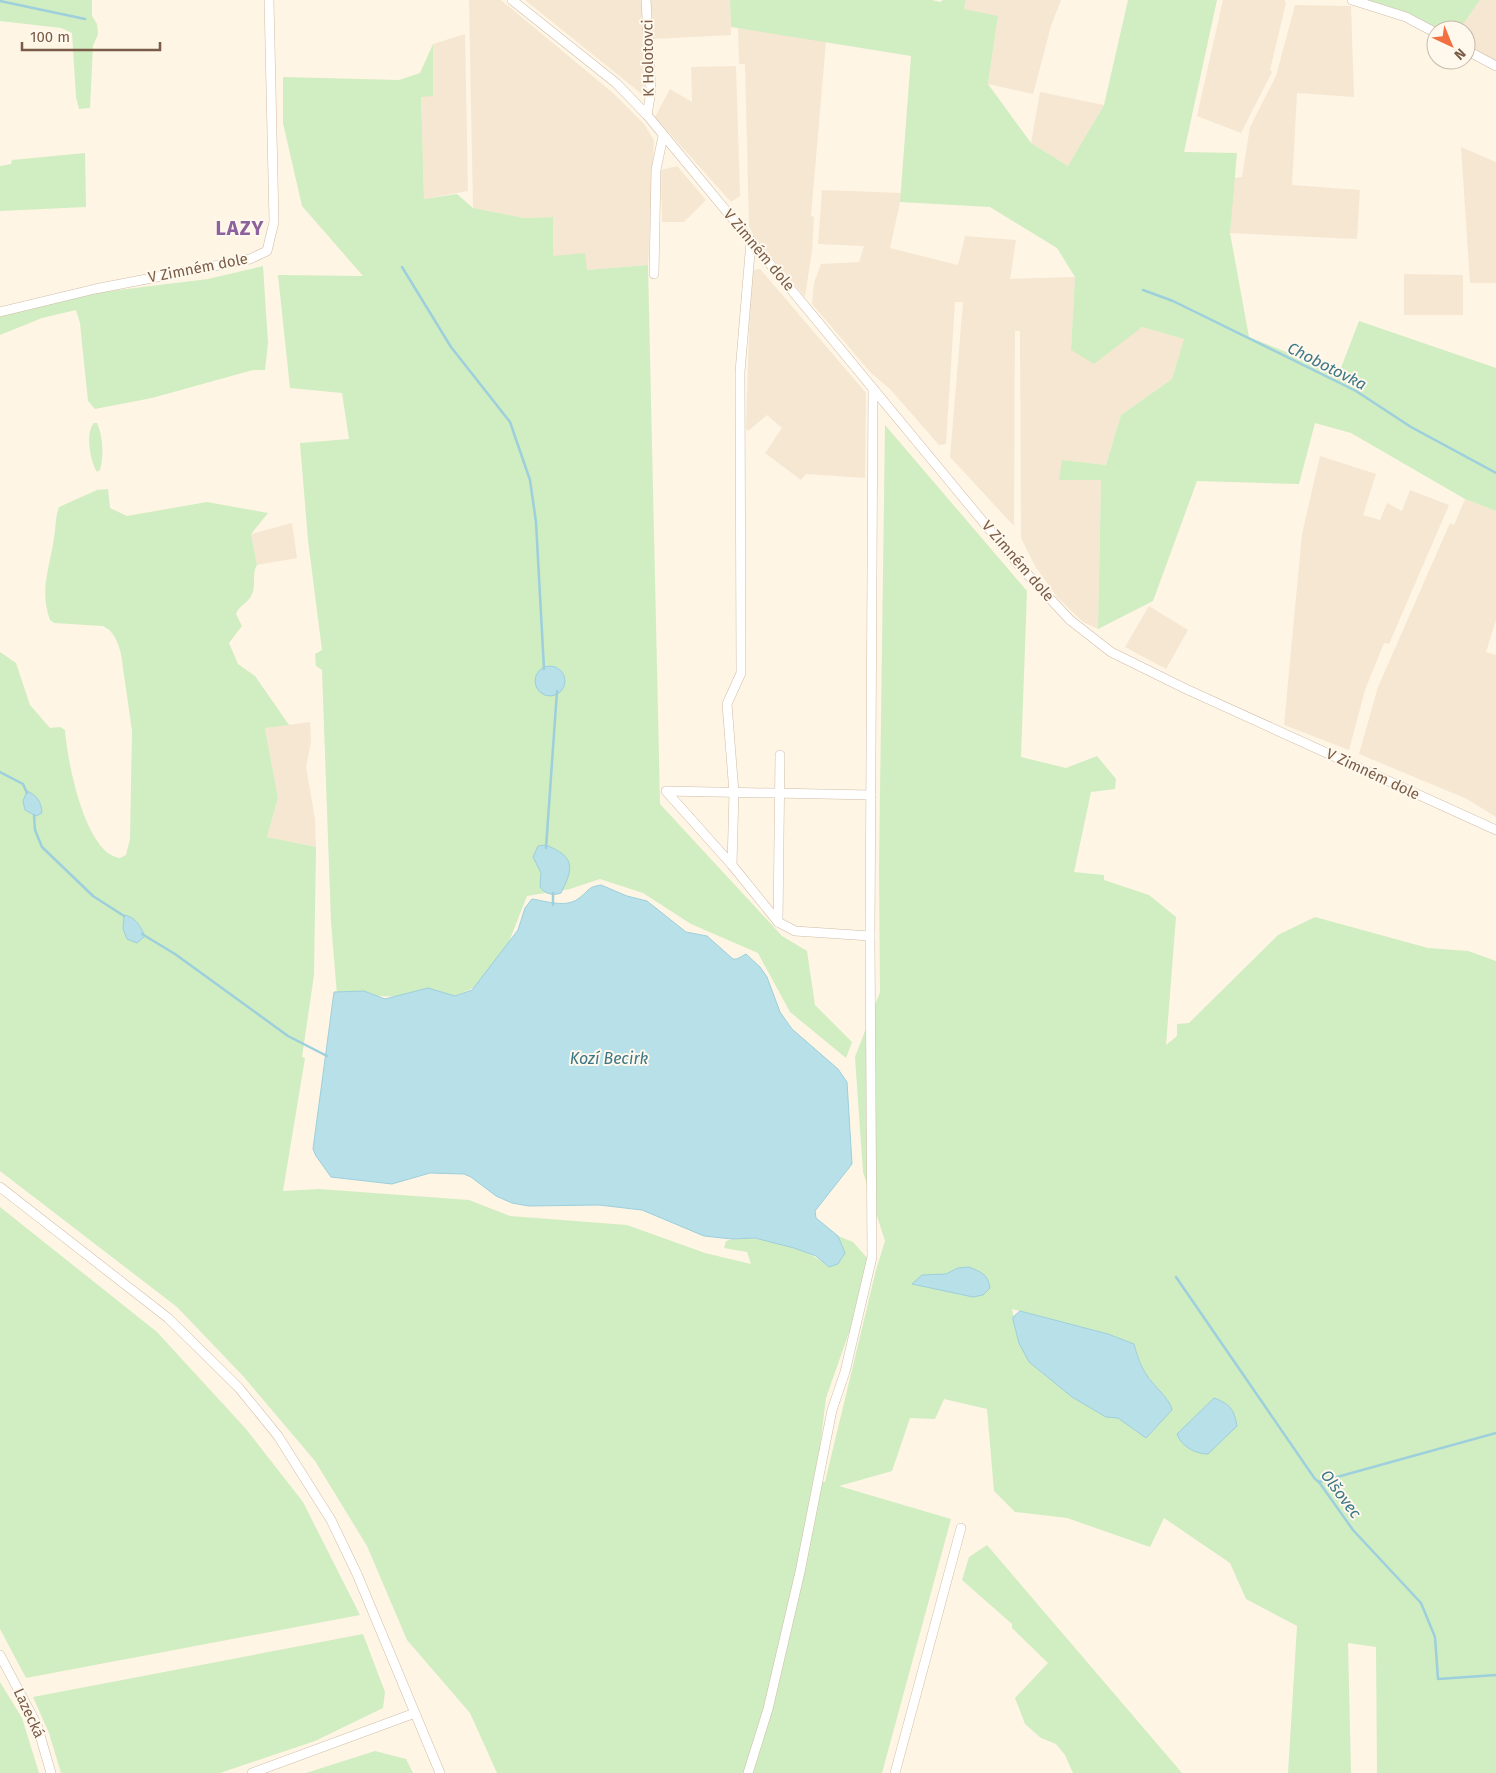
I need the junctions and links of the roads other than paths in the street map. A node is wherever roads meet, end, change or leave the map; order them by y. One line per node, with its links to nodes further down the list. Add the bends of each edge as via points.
1 (269, 0): 12 (street, V Zimném dole, via 274,222 267,250 250,259 95,289)
2 (512, 0): 8 (street, V Zimném dole, via 616,83)
3 (646, 0): 8 (street, K Holotovci, via 651,91)
4 (1352, 0): 5 (street, via 1406,17)
5 (1426, 28)
6 (1476, 55): 7 (street)
7 (1496, 66)
8 (646, 116): 9 (street, V Zimném dole)
9 (663, 136): 10 (street, V Zimném dole); 11 (street, via 656,170)
10 (751, 241): 13 (street, V Zimném dole); 15 (street, via 740,372 741,673 727,704)
11 (654, 274)
12 (0, 312)
13 (873, 389): 17 (street); 18 (street, V Zimném dole, via 1028,575 1070,620 1111,652)
14 (780, 755): 16 (street)
15 (734, 793): 16 (street); 19 (street); 19 (street, via 666,791)
16 (779, 794): 17 (street); 20 (street)
17 (871, 795): 21 (street)
18 (1496, 830)
19 (732, 865): 20 (street)
20 (778, 922): 21 (street, via 795,931)
21 (870, 936): 29 (street, via 872,1257 845,1372 832,1410 800,1572 768,1709)
22 (0, 1187): 25 (street, via 168,1318 239,1388 278,1436 331,1520)
23 (961, 1528): 30 (street)
24 (0, 1655): 26 (street, Lazecká, via 37,1725)
25 (415, 1713): 27 (street); 28 (street)
26 (51, 1773)
27 (252, 1773)
28 (440, 1773)
29 (748, 1773)
30 (894, 1773)

